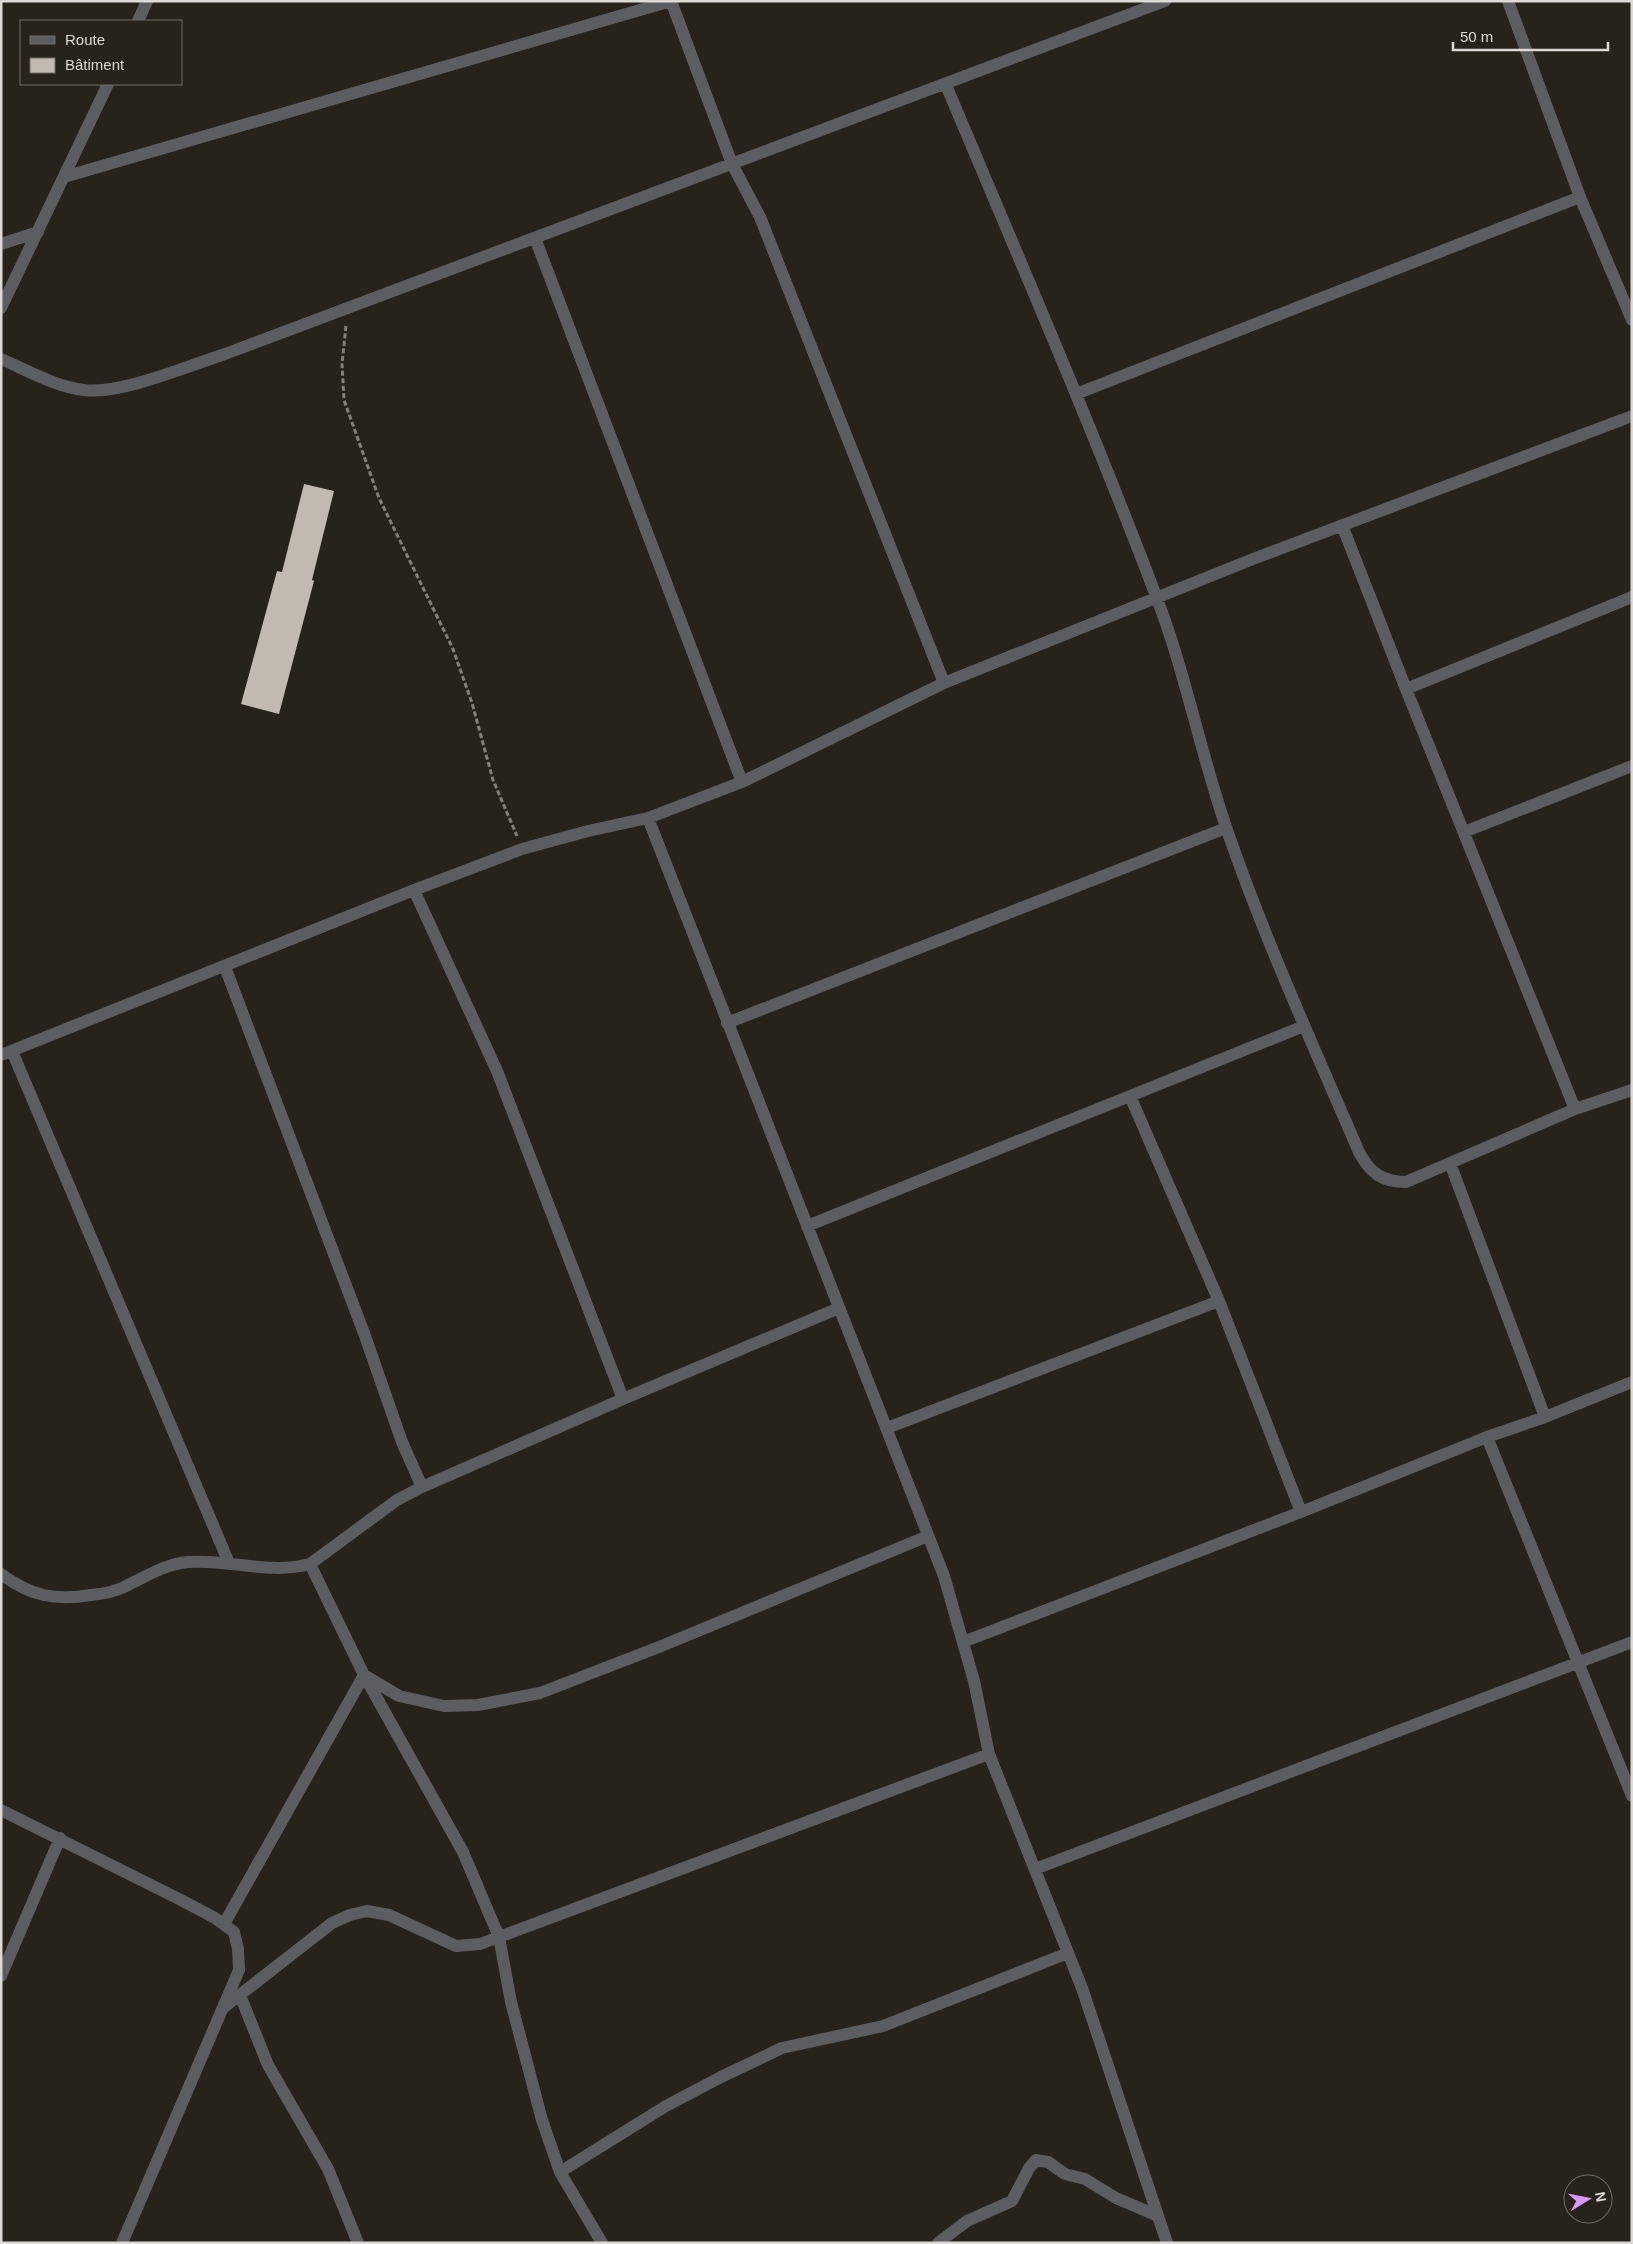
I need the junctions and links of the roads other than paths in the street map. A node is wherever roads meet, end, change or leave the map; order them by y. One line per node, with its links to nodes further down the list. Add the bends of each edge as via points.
1 (147, 1): 4 (street)
2 (1165, 1): 5 (street)
3 (1508, 1): 9 (street)
4 (138, 20)
5 (946, 84): 7 (street); 16 (street)
6 (108, 85): 8 (street)
7 (732, 164): 8 (street, via 671,1); 11 (street); 21 (street, via 760,217)
8 (64, 177): 10 (street)
9 (1580, 197): 14 (street); 16 (street)
10 (38, 232): 12 (street); 13 (street)
11 (535, 238): 15 (street, via 225,354 113,390 82,390); 24 (street)
12 (1, 244)
13 (1, 308)
14 (1632, 320)
15 (1, 359)
16 (1076, 394): 20 (street)
17 (1632, 416): 18 (street)
18 (1342, 525): 20 (street); 22 (street)
19 (1632, 597): 22 (street)
20 (1157, 599): 21 (street); 26 (street)
21 (944, 683): 24 (street)
22 (1406, 690): 27 (street)
23 (1632, 766): 27 (street)
24 (742, 782): 25 (street)
25 (648, 818): 28 (street, via 522,849); 30 (street)
26 (1226, 828): 30 (street); 31 (street)
27 (1464, 832): 35 (street)
28 (414, 890): 29 (street); 41 (street, via 497,1071)
29 (225, 967): 32 (street); 45 (street, via 402,1442)
30 (727, 1023): 37 (street)
31 (1304, 1026): 34 (street); 36 (street, via 1367,1167 1392,1182 1406,1182)
32 (7, 1053): 48 (street)
33 (1632, 1090): 35 (street)
34 (1130, 1096): 37 (street); 38 (street)
35 (1575, 1109): 36 (street)
36 (1450, 1163): 42 (street)
37 (806, 1226): 39 (street)
38 (1219, 1301): 43 (street); 46 (street)
39 (839, 1308): 41 (street); 43 (street)
40 (1632, 1382): 42 (street)
41 (623, 1399): 45 (street)
42 (1545, 1417): 44 (street)
43 (887, 1428): 47 (street)
44 (1487, 1437): 46 (street); 53 (street)
45 (422, 1487): 49 (street, via 397,1500)
46 (1301, 1512): 51 (street)
47 (928, 1536): 51 (street, via 944,1576); 54 (street, via 540,1693 478,1705 444,1706 399,1696)
48 (229, 1564): 49 (street, via 293,1569); 50 (street, via 175,1564 123,1588 69,1598 48,1597 28,1590)
49 (310, 1564): 54 (street)
50 (1, 1574)
51 (963, 1642): 55 (street)
52 (1632, 1642): 53 (street)
53 (1580, 1662): 56 (street); 59 (street)
54 (364, 1675): 60 (street); 61 (street, via 463,1852)
55 (989, 1754): 59 (street); 61 (street)
56 (1632, 1796)
57 (1, 1810): 58 (street)
58 (60, 1838): 60 (street); 63 (street)
59 (1035, 1869): 62 (street)
60 (224, 1924): 65 (street, via 234,1932 238,1970)
61 (499, 1937): 64 (street, via 480,1944 456,1946 389,1915 367,1911 332,1923); 66 (street, via 525,2059)
62 (1068, 1953): 66 (street, via 883,2026 782,2048 666,2106); 67 (street)
63 (1, 1976)
64 (240, 1995): 65 (street); 69 (street, via 268,2065 328,2169)
65 (223, 2008): 68 (street)
66 (560, 2172): 70 (street)
67 (1158, 2216): 71 (street, via 1116,2198 1085,2179 1065,2174 1048,2162 1036,2160 1012,2201 966,2221); 72 (street)
68 (122, 2243)
69 (358, 2243)
70 (602, 2243)
71 (938, 2243)
72 (1167, 2243)

